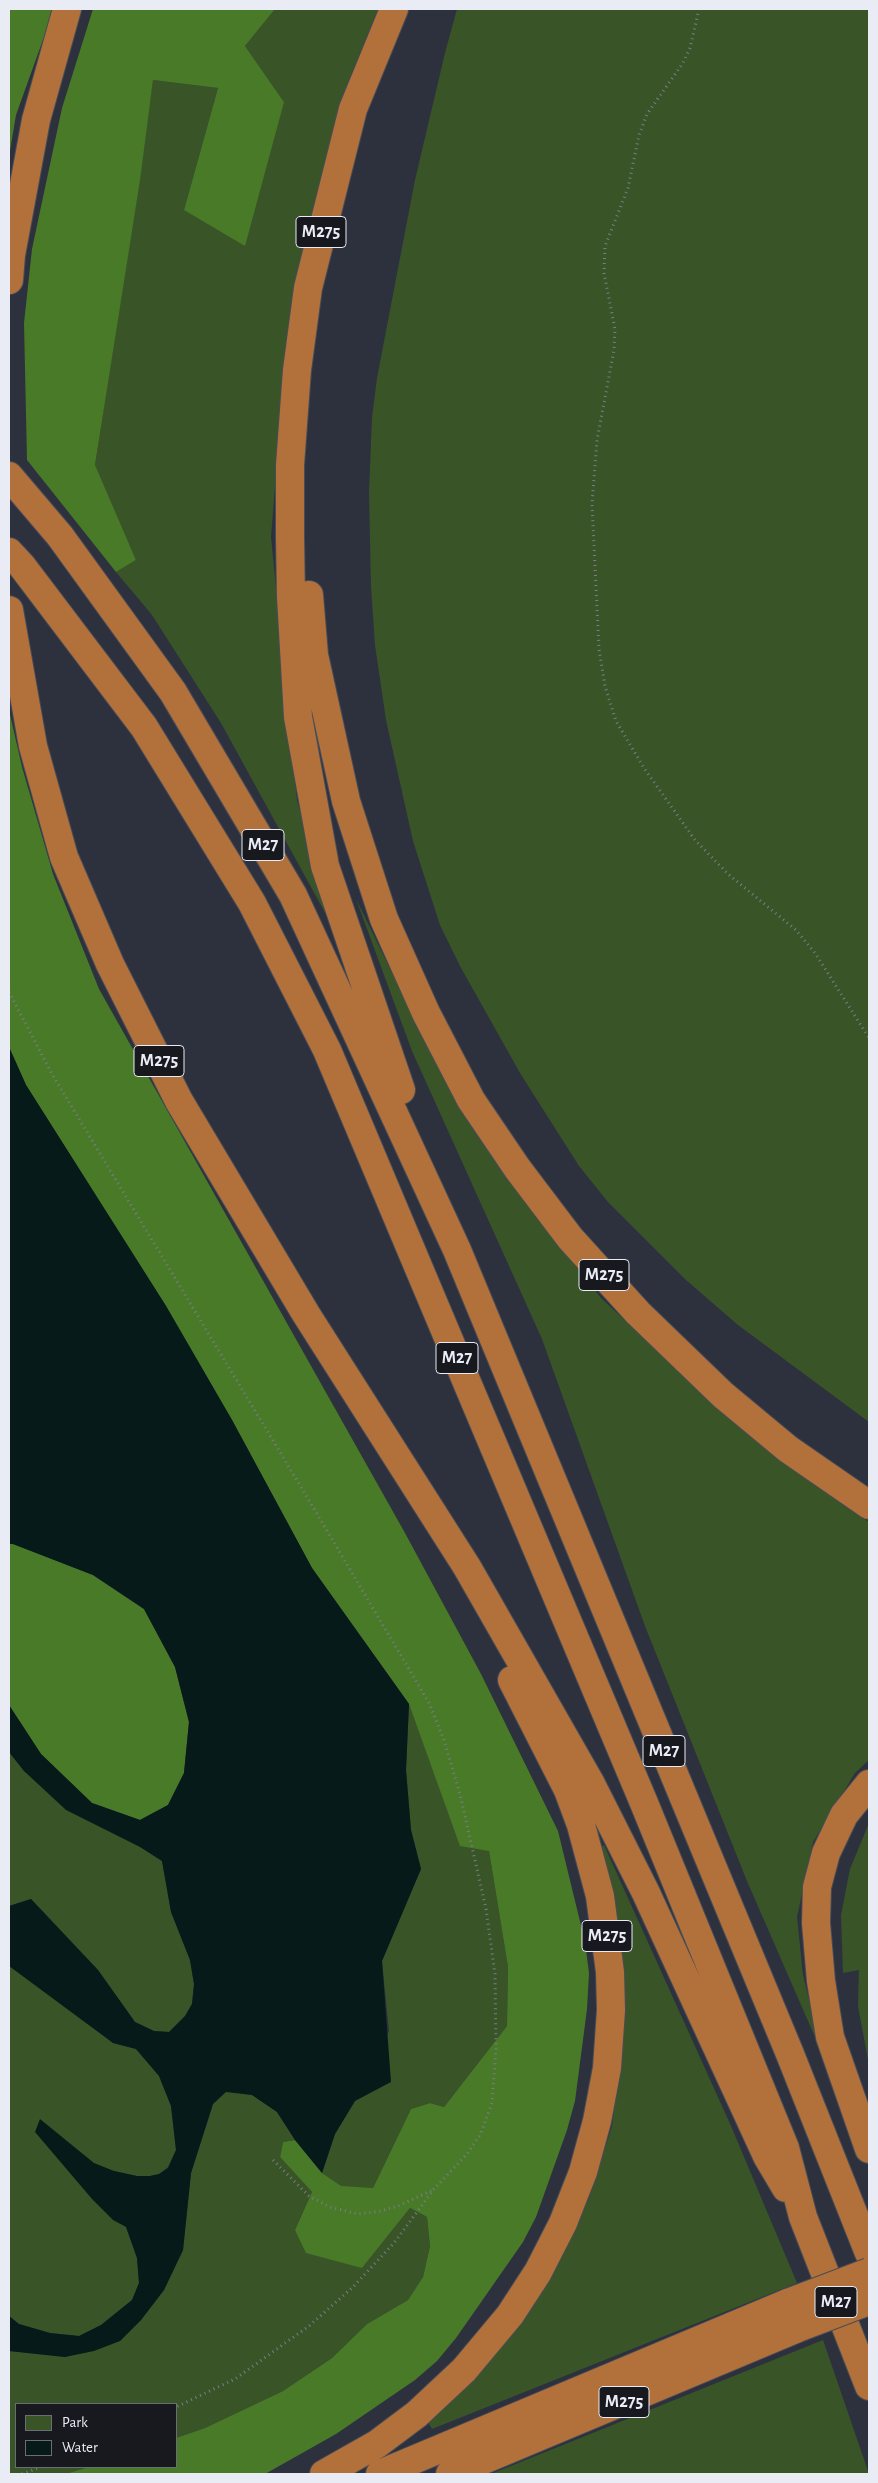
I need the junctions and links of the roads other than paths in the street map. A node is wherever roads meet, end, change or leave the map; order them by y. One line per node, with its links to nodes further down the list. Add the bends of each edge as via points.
1 (67, 9): 3 (highway, via 36,120)
2 (394, 9): 4 (highway, M275, via 353,109 310,278 297,370)
3 (9, 280)
4 (290, 465): 8 (highway, via 291,598 298,717 325,866 390,1063 425,1149); 10 (highway, M275, via 306,565 314,655 346,801 384,919 426,1014 471,1100 570,1238 638,1313 729,1400 788,1449)
5 (9, 476): 8 (highway, M27, via 60,536 173,692 293,896)
6 (9, 552): 13 (highway, M27, via 144,727 252,903 327,1050 644,1803 785,2148)
7 (9, 610): 9 (highway, M275, via 33,746 64,857 110,964 179,1100 306,1314)
8 (457, 1250): 14 (highway, M27)
9 (406, 1472): 13 (highway, via 472,1575 591,1784 646,1893 767,2156); 18 (highway, M275, via 421,1518 544,1741 581,1825 606,1930 610,2034 603,2094 583,2172 563,2223 527,2290 486,2345 438,2396 377,2444)
10 (869, 1505)
11 (869, 1784): 12 (highway, via 844,1816 826,1853 817,1887 816,1923 830,2037)
12 (869, 2150)
13 (803, 2217): 17 (highway, M27)
14 (869, 2253)
15 (869, 2272): 19 (highway, bridge)
16 (869, 2301): 20 (highway, M275, bridge)
17 (869, 2386)
18 (324, 2474)
19 (380, 2474)
20 (450, 2474)

